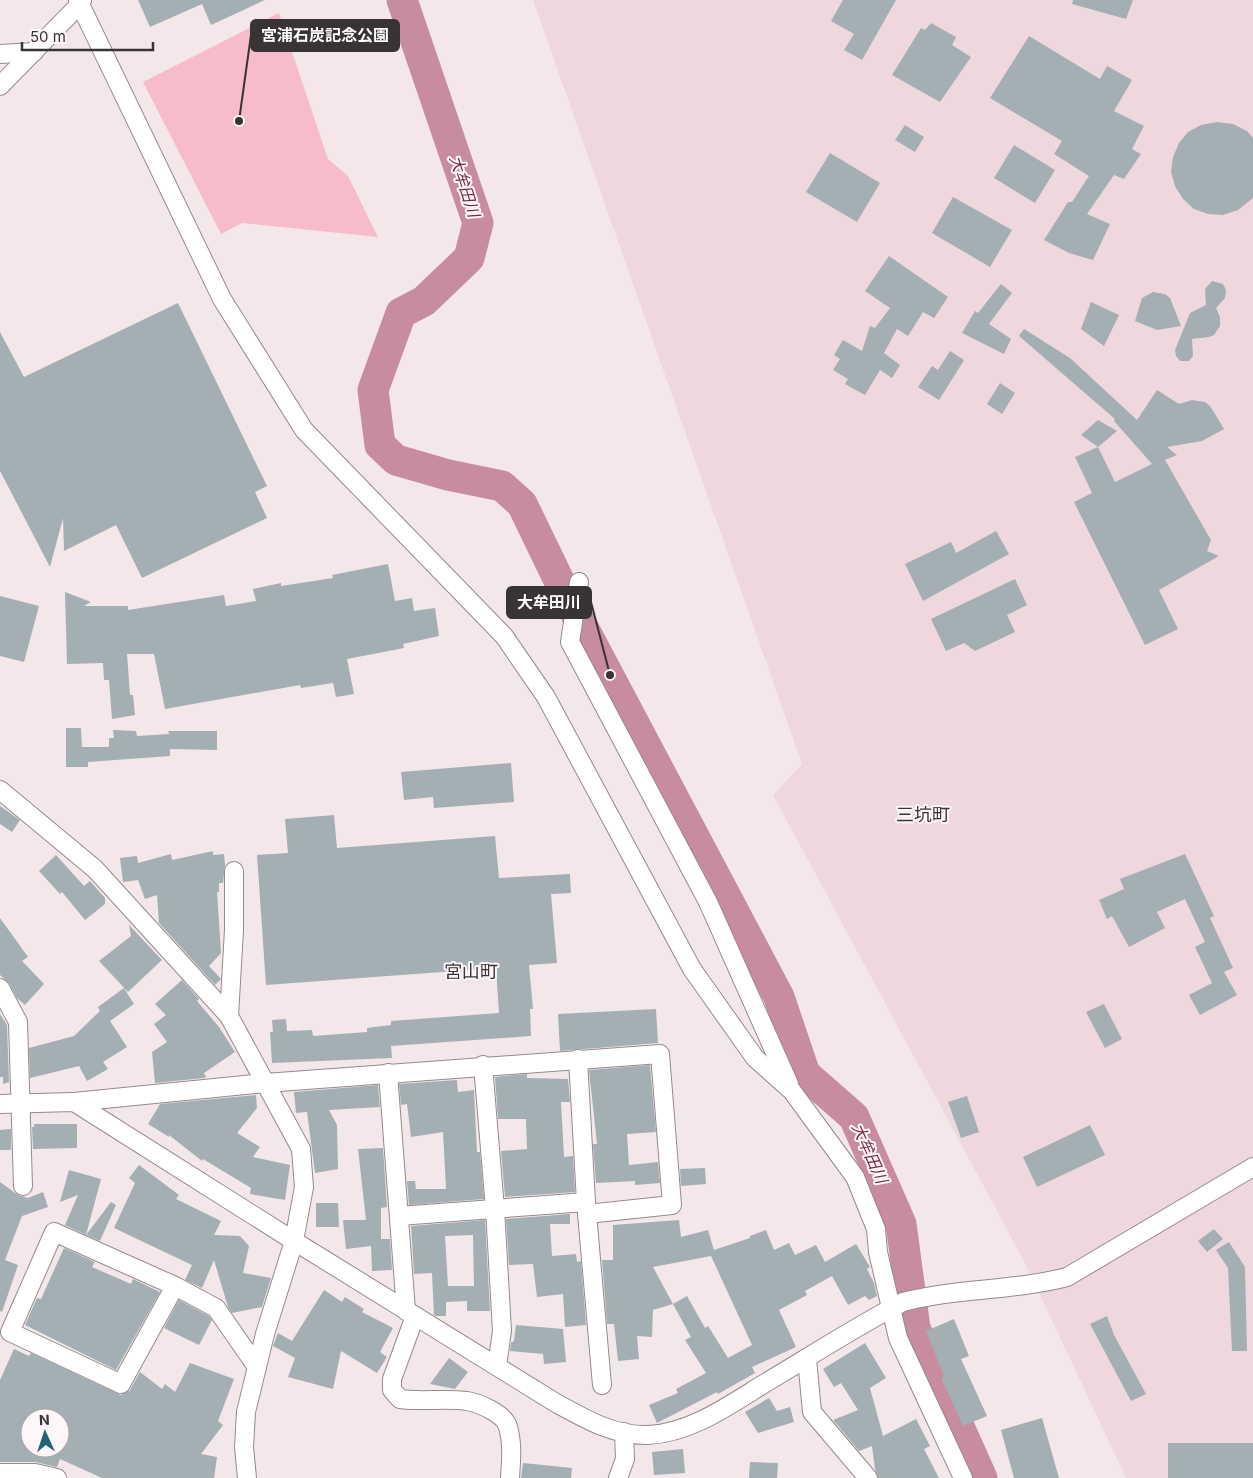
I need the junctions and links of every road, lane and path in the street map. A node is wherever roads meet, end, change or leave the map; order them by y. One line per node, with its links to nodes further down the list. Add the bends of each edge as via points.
1 (80, 1): 2 (street); 14 (street, via 222,298 304,430 504,636 546,696 692,969 755,1058)
2 (34, 52): 3 (street); 4 (street)
3 (0, 54)
4 (0, 86)
5 (579, 582): 14 (street, via 570,642 708,902)
6 (0, 790): 9 (street, via 95,869)
7 (234, 871): 9 (street)
8 (0, 988): 16 (street, via 18,1022)
9 (229, 1016): 13 (street)
10 (578, 1059): 11 (street); 20 (street); 20 (street, via 660,1054 672,1205)
11 (483, 1065): 12 (street); 21 (street)
12 (388, 1073): 13 (street); 22 (street)
13 (265, 1083): 15 (street); 23 (street, via 301,1149 304,1187)
14 (792, 1091): 25 (street, via 855,1177 876,1229 878,1252)
15 (74, 1102): 16 (street); 23 (street)
16 (21, 1103): 17 (street); 19 (street)
17 (0, 1104)
18 (1253, 1167): 25 (street, via 1067,1277 1040,1284 935,1294)
19 (23, 1186)
20 (587, 1208): 21 (street); 30 (street)
21 (495, 1209): 22 (street); 28 (street, via 502,1331)
22 (399, 1216): 26 (street)
23 (294, 1241): 26 (street); 29 (street)
24 (175, 1286): 24 (street, via 121,1384 10,1332 54,1232); 29 (street, via 216,1308)
25 (892, 1308): 27 (street); 38 (street, via 898,1338)
26 (411, 1314): 28 (street); 35 (street, via 392,1379 392,1390 400,1399 467,1401 492,1411 508,1425)
27 (807, 1359): 31 (street, via 713,1414 677,1430 648,1435); 37 (street, via 812,1412)
28 (497, 1366): 31 (street, via 591,1423)
29 (256, 1367): 34 (street, via 246,1412 244,1447)
30 (602, 1386)
31 (624, 1432): 36 (street, via 625,1459)
32 (0, 1473): 33 (street, via 35,1473)
33 (57, 1478)
34 (247, 1478)
35 (510, 1478)
36 (618, 1478)
37 (868, 1478)
38 (963, 1478)

